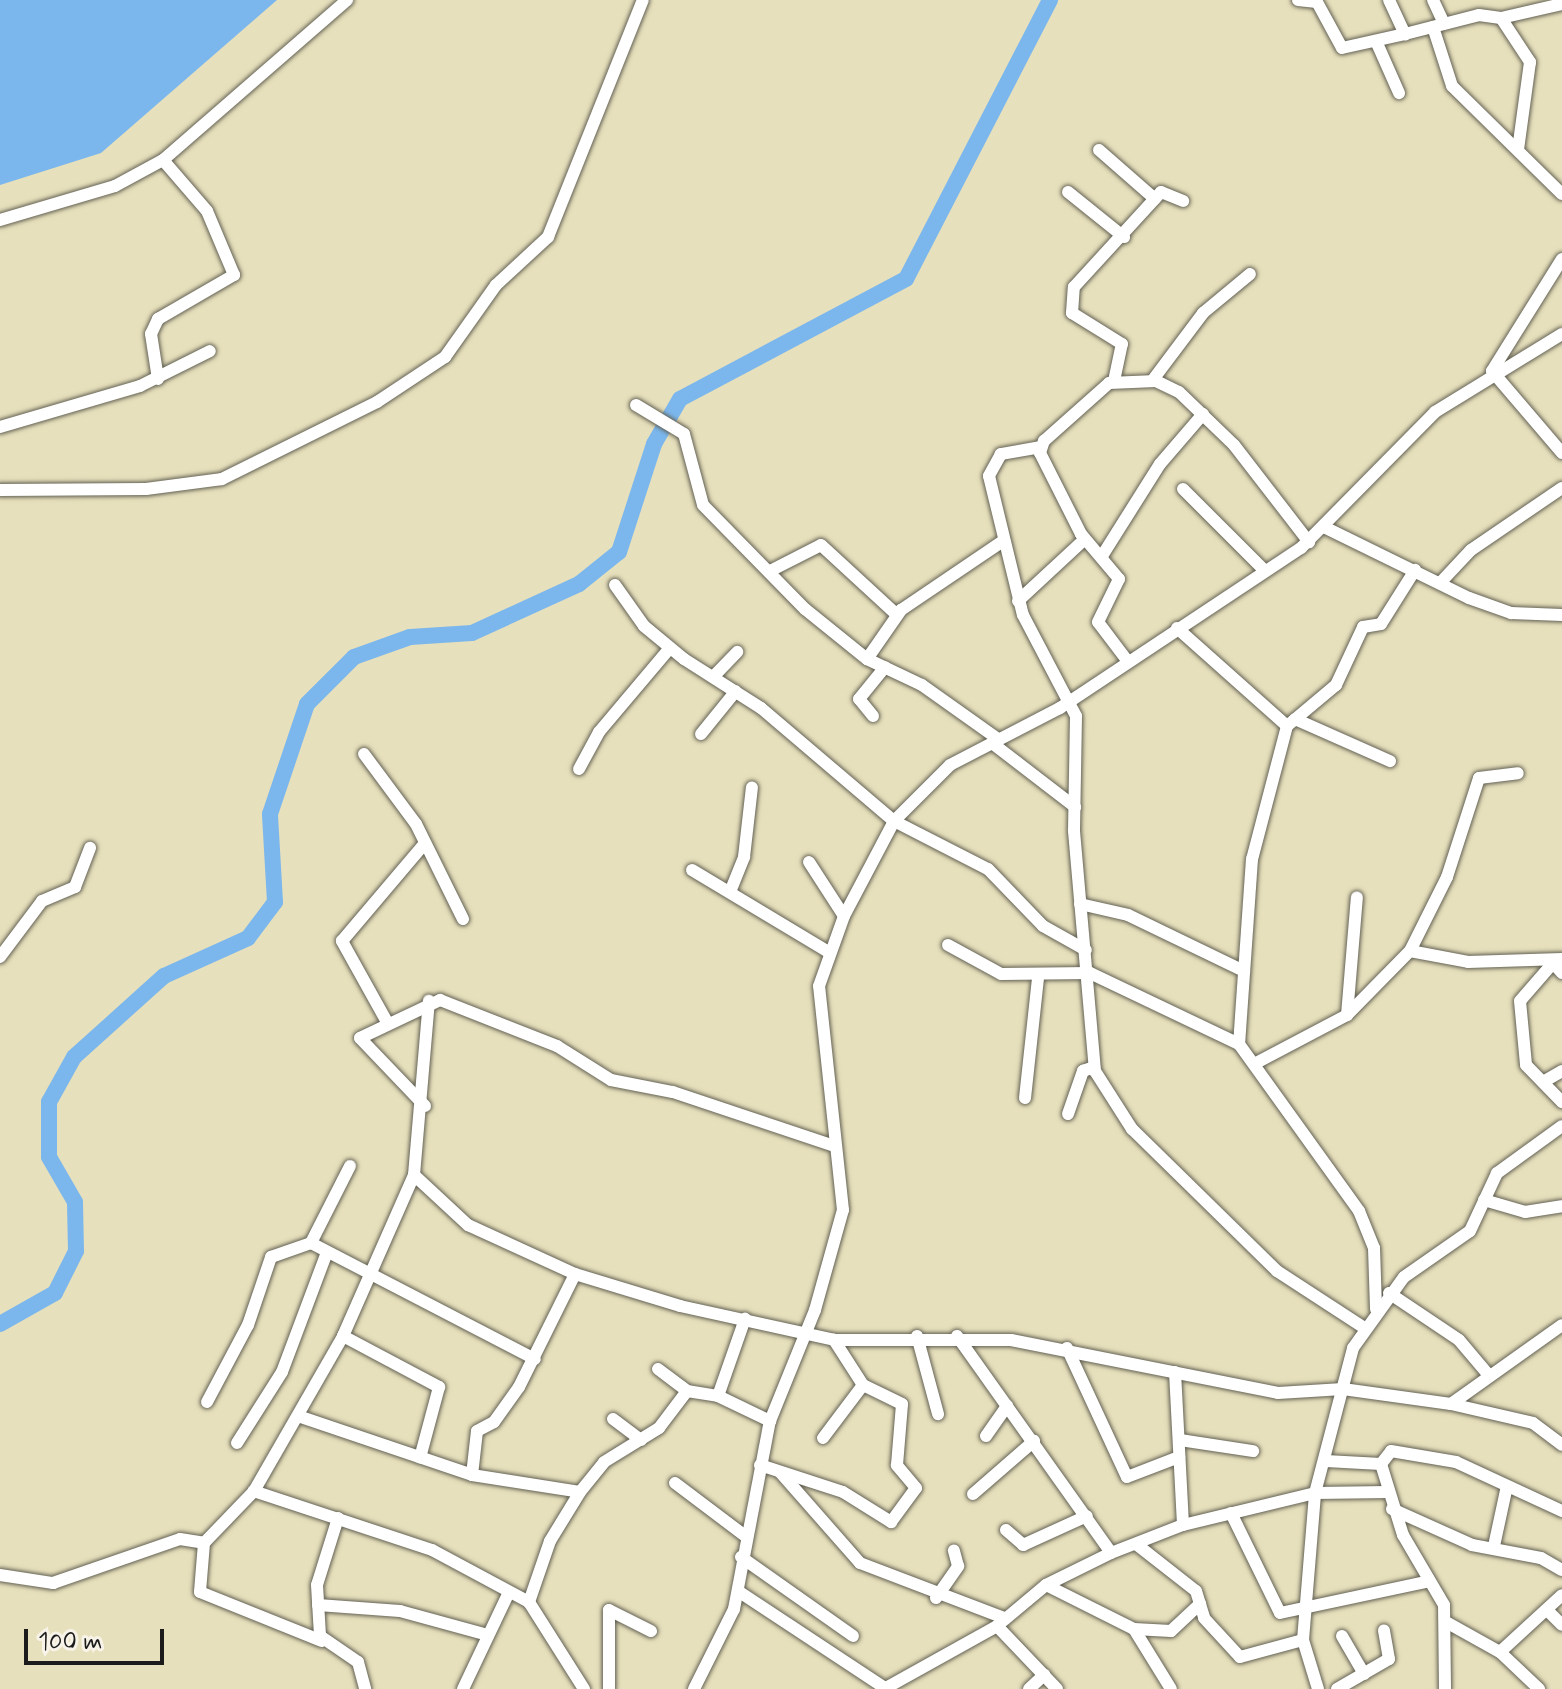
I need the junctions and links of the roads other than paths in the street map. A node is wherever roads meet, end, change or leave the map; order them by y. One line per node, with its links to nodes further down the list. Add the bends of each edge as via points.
1 (347, 0): 17 (street)
2 (643, 0): 39 (street, via 548,237 496,285 445,357 377,402 222,479 146,489)
3 (1298, 0): 13 (street, via 1317,2 1342,48)
4 (1389, 0): 12 (street)
5 (1433, 0): 11 (street)
6 (1479, 0): 9 (street)
7 (1540, 3): 8 (street); 10 (street)
8 (1562, 4)
9 (1486, 14): 10 (street); 11 (street)
10 (1501, 18): 16 (street, via 1530,62)
11 (1438, 26): 12 (street); 16 (street, via 1452,86)
12 (1405, 34): 13 (street)
13 (1376, 41): 14 (street)
14 (1399, 93)
15 (1099, 150): 20 (street)
16 (1518, 150): 19 (street)
17 (163, 160): 22 (street, via 115,186); 29 (street, via 207,211 234,275 158,319 151,334)
18 (1068, 192): 23 (street)
19 (1562, 194)
20 (1155, 199): 21 (street, via 1166,191); 23 (street)
21 (1183, 201)
22 (0, 220)
23 (1124, 237): 30 (street, via 1077,281 1071,308 1122,344)
24 (1562, 259): 28 (street)
25 (1250, 274): 31 (street, via 1203,313)
26 (1562, 334): 28 (street)
27 (210, 351): 29 (street)
28 (1492, 371): 36 (street); 40 (street, via 1423,422)
29 (158, 379): 34 (street)
30 (1114, 381): 31 (street); 35 (street)
31 (1152, 381): 33 (street)
32 (639, 407): 46 (street, via 678,429 692,450 703,505)
33 (1203, 414): 43 (street); 44 (street, via 1160,464)
34 (0, 427)
35 (1041, 447): 41 (street); 42 (street, via 1001,454 990,467)
36 (1562, 453)
37 (1562, 488): 48 (street, via 1471,550)
38 (1183, 489): 47 (street)
39 (0, 490)
40 (1324, 527): 43 (street); 45 (street)
41 (1085, 539): 44 (street); 50 (street)
42 (1003, 541): 50 (street); 51 (street)
43 (1309, 542): 47 (street)
44 (1102, 556): 57 (street, via 1119,585 1098,622)
45 (1415, 570): 48 (street); 63 (street, via 1381,624 1363,627 1336,685)
46 (770, 571): 51 (street, via 821,545); 56 (street)
47 (1265, 571): 53 (street)
48 (1440, 583): 52 (street, via 1511,613)
49 (615, 585): 54 (street)
50 (1018, 601): 61 (street)
51 (897, 615): 56 (street)
52 (1562, 615)
53 (1177, 628): 57 (street); 63 (street)
54 (670, 648): 59 (street); 68 (street, via 599,732)
55 (737, 652): 59 (street)
56 (867, 659): 58 (street)
57 (1126, 659): 61 (street)
58 (885, 667): 62 (street, via 859,699); 65 (street)
59 (713, 677): 60 (street)
60 (736, 691): 64 (street); 72 (street)
61 (1067, 703): 65 (street); 71 (street, via 1076,716)
62 (873, 716)
63 (1291, 723): 67 (street); 88 (street, via 1252,859)
64 (701, 734)
65 (995, 741): 71 (street); 72 (street, via 950,765)
66 (364, 754): 73 (street)
67 (1390, 761)
68 (579, 769)
69 (1518, 773): 84 (street, via 1479,778 1447,877)
70 (752, 787): 77 (street, via 744,857)
71 (1075, 807): 79 (street)
72 (894, 821): 80 (street); 83 (street, via 988,869 1043,926)
73 (425, 843): 81 (street); 93 (street, via 342,941)
74 (90, 848): 86 (street, via 75,887 42,901)
75 (809, 862): 80 (street)
76 (692, 870): 77 (street)
77 (730, 892): 85 (street)
78 (1357, 897): 92 (street)
79 (1080, 904): 83 (street); 88 (street, via 1128,915)
80 (844, 916): 85 (street)
81 (463, 919)
82 (948, 945): 90 (street, via 980,968)
83 (1086, 950): 89 (street)
84 (1410, 951): 87 (street, via 1468,962); 92 (street)
85 (830, 953): 104 (street, via 818,1006)
86 (0, 957)
87 (1559, 965): 98 (street, via 1520,1001 1526,1065)
88 (1244, 971): 94 (street)
89 (1090, 973): 90 (street); 94 (street); 96 (street)
90 (1038, 978): 99 (street)
91 (429, 1001): 93 (street); 101 (street); 104 (street, via 450,1002 557,1046 611,1080 673,1092)
92 (1347, 1015): 95 (street)
93 (387, 1022): 101 (street, via 364,1034 361,1043)
94 (1239, 1044): 95 (street)
95 (1256, 1063): 114 (street, via 1370,1233)
96 (1094, 1067): 102 (street, via 1083,1071); 117 (street, via 1122,1116 1171,1169 1283,1276)
97 (1562, 1071): 98 (street)
98 (1543, 1082): 100 (street)
99 (1025, 1098)
100 (1562, 1102)
101 (425, 1106): 106 (street)
102 (1068, 1114)
103 (1562, 1126): 107 (street, via 1497,1173)
104 (834, 1146): 118 (street, via 843,1210)
105 (350, 1166): 109 (street)
106 (414, 1175): 111 (street); 112 (street, via 468,1225)
107 (1484, 1200): 108 (street, via 1525,1212); 113 (street, via 1466,1235)
108 (1562, 1206)
109 (311, 1243): 110 (street); 132 (street, via 271,1257 248,1325)
110 (327, 1252): 111 (street); 144 (street, via 282,1372)
111 (373, 1273): 119 (street); 124 (street)
112 (575, 1274): 115 (street); 124 (street)
113 (1389, 1293): 114 (street); 127 (street, via 1459,1340)
114 (1376, 1309): 117 (street)
115 (745, 1319): 118 (street); 131 (street)
116 (1562, 1325): 127 (street)
117 (1363, 1327): 129 (street)
118 (804, 1332): 122 (street); 138 (street)
119 (343, 1336): 136 (street); 148 (street, via 439,1387)
120 (917, 1336): 121 (street); 122 (street); 135 (street)
121 (957, 1336): 123 (street); 134 (street)
122 (834, 1340): 128 (street)
123 (1067, 1348): 126 (street); 147 (street, via 1127,1477)
124 (535, 1359): 153 (street, via 494,1422 477,1431)
125 (658, 1369): 130 (street)
126 (1175, 1372): 129 (street, via 1278,1393); 142 (street)
127 (1487, 1373): 133 (street)
128 (863, 1385): 140 (street); 152 (street, via 902,1404 898,1468 917,1485 895,1520 829,1486)
129 (1343, 1389): 133 (street); 149 (street)
130 (687, 1391): 131 (street); 141 (street)
131 (718, 1396): 138 (street)
132 (207, 1402)
133 (1451, 1404): 145 (street, via 1533,1423)
134 (1007, 1406): 139 (street); 143 (street)
135 (938, 1414)
136 (301, 1417): 148 (street); 156 (street)
137 (613, 1419): 141 (street)
138 (770, 1421): 151 (street)
139 (986, 1436)
140 (823, 1438)
141 (641, 1440): 157 (street, via 604,1462)
142 (1180, 1440): 146 (street); 147 (street)
143 (1034, 1441): 160 (street); 164 (street)
144 (237, 1443)
145 (1562, 1445)
146 (1253, 1451)
147 (1179, 1457): 166 (street)
148 (420, 1458): 153 (street)
149 (1326, 1461): 150 (street); 159 (street)
150 (1381, 1464): 155 (street, via 1398,1452 1456,1462); 158 (street)
151 (760, 1465): 152 (street); 168 (street)
152 (780, 1472): 182 (street, via 847,1553)
153 (472, 1475): 157 (street)
154 (675, 1483): 168 (street)
155 (1507, 1486): 162 (street); 171 (street)
156 (254, 1491): 165 (street); 169 (street)
157 (580, 1492): 183 (street, via 550,1541)
158 (1388, 1492): 159 (street); 161 (street)
159 (1315, 1493): 163 (street); 186 (street)
160 (973, 1494)
161 (1392, 1509): 171 (street, via 1472,1545); 177 (street)
162 (1562, 1511)
163 (1231, 1513): 166 (street); 186 (street, via 1277,1610)
164 (1087, 1516): 167 (street, via 1023,1545); 173 (street)
165 (338, 1518): 180 (street, via 432,1550); 185 (street, via 319,1574)
166 (1183, 1525): 170 (street)
167 (1006, 1530)
168 (745, 1536): 174 (street)
169 (204, 1543): 176 (street, via 180,1539 53,1583); 198 (street, via 200,1592)
170 (1136, 1544): 173 (street); 184 (street, via 1196,1591)
171 (1494, 1546): 175 (street)
172 (954, 1551): 182 (street, via 958,1566)
173 (1111, 1553): 178 (street)
174 (741, 1557): 179 (street); 195 (street)
175 (1562, 1570)
176 (0, 1575)
177 (1430, 1581): 186 (street); 189 (street)
178 (1046, 1585): 188 (street); 191 (street)
179 (738, 1591): 202 (street); 207 (street)
180 (509, 1592): 183 (street); 194 (street)
181 (1562, 1595): 187 (street)
182 (936, 1598): 188 (street)
183 (529, 1602): 205 (street)
184 (1200, 1604): 191 (street, via 1171,1631); 197 (street, via 1204,1618 1240,1657)
185 (318, 1605): 194 (street, via 400,1611); 198 (street)
186 (1306, 1610): 197 (street)
187 (1549, 1612): 190 (street); 199 (street)
188 (1000, 1622): 200 (street); 202 (street)
189 (1446, 1622): 199 (street); 213 (street)
190 (1562, 1625)
191 (1134, 1629): 210 (street)
192 (1384, 1630): 201 (street, via 1389,1659)
193 (651, 1631): 206 (street, via 609,1610)
194 (488, 1635): 204 (street)
195 (853, 1636)
196 (1342, 1636): 201 (street)
197 (1303, 1640): 211 (street)
198 (322, 1641): 203 (street, via 358,1662)
199 (1500, 1652): 214 (street)
200 (1044, 1675): 208 (street); 209 (street)
201 (1359, 1681): 212 (street)
202 (884, 1688)
203 (365, 1689)
204 (463, 1689)
205 (584, 1689)
206 (609, 1689)
207 (694, 1689)
208 (1029, 1689)
209 (1057, 1689)
210 (1171, 1689)
211 (1318, 1689)
212 (1337, 1689)
213 (1445, 1689)
214 (1539, 1689)

